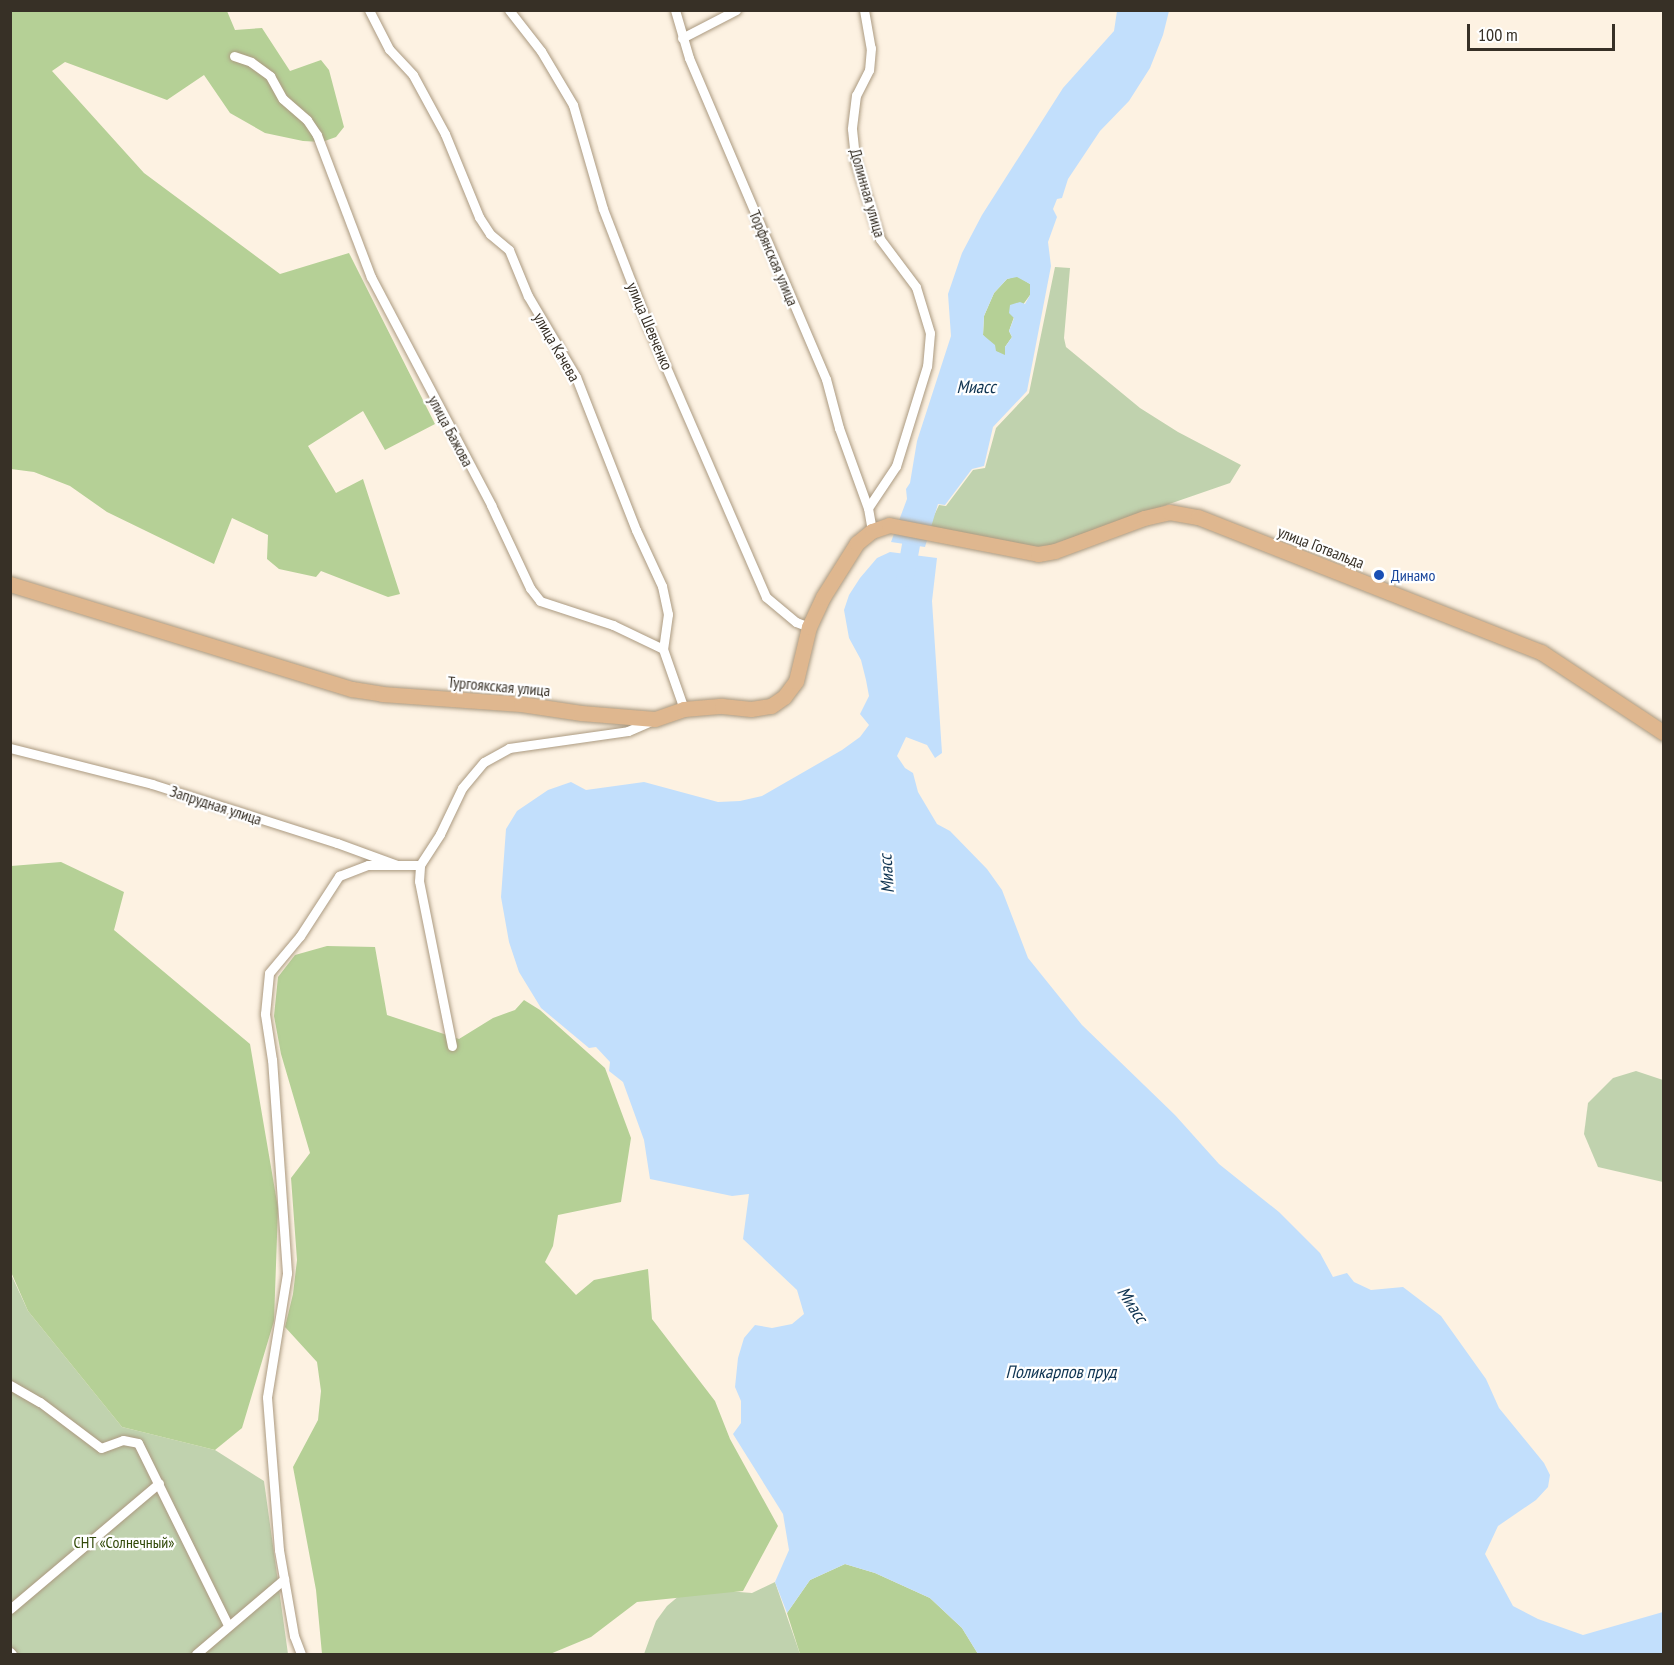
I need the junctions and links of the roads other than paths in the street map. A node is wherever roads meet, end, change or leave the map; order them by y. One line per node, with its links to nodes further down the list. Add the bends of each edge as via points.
1 (369, 10): 13 (street, улица Качева, via 389,49 413,75 445,134 478,217 509,250 528,296 576,377 662,586 669,614)
2 (509, 10): 12 (street, улица Шевченко, via 541,51 573,105 603,209 649,328 766,597 796,622)
3 (675, 10): 6 (street, Торфянская улица)
4 (736, 10): 6 (street)
5 (864, 10): 8 (street, Долинная улица, via 871,48 869,70 856,96 852,129 855,160 880,239 916,287 930,333 927,366 896,466)
6 (682, 38): 8 (street, Торфянская улица, via 826,379)
7 (234, 56): 13 (street, улица Бажова, via 251,62 270,76 282,99 307,120 317,135 371,277 491,505 530,588 540,601 613,625)
8 (868, 508): 10 (street)
9 (889, 525): 10 (main road, Тургоякская улица); 16 (main road, улица Готвальда, via 1038,554 1169,512 1198,518 1541,652)
10 (872, 531): 12 (main road, Тургоякская улица, via 857,543 839,569)
11 (10, 584): 15 (main road, Тургоякская улица, via 352,688)
12 (809, 627): 14 (main road, Тургоякская улица, via 795,681 784,697 771,706)
13 (663, 649): 14 (street, улица Качева)
14 (684, 709): 15 (main road, Тургоякская улица)
15 (656, 719): 18 (street, via 628,731 509,748 484,762 462,788)
16 (1664, 733)
17 (10, 748): 19 (street, Запрудная улица, via 152,784)
18 (420, 864): 19 (street, Запрудная улица); 20 (street, via 419,882)
19 (397, 865): 23 (street, via 368,865 339,876 300,936 269,973 265,1014 273,1072 287,1273 267,1396)
20 (452, 1046)
21 (10, 1385): 22 (street, via 40,1402 101,1448 123,1440 138,1443)
22 (159, 1484): 24 (street); 25 (street)
23 (284, 1579): 25 (street); 27 (street)
24 (10, 1609)
25 (228, 1625): 26 (street)
26 (196, 1654)
27 (301, 1654)

